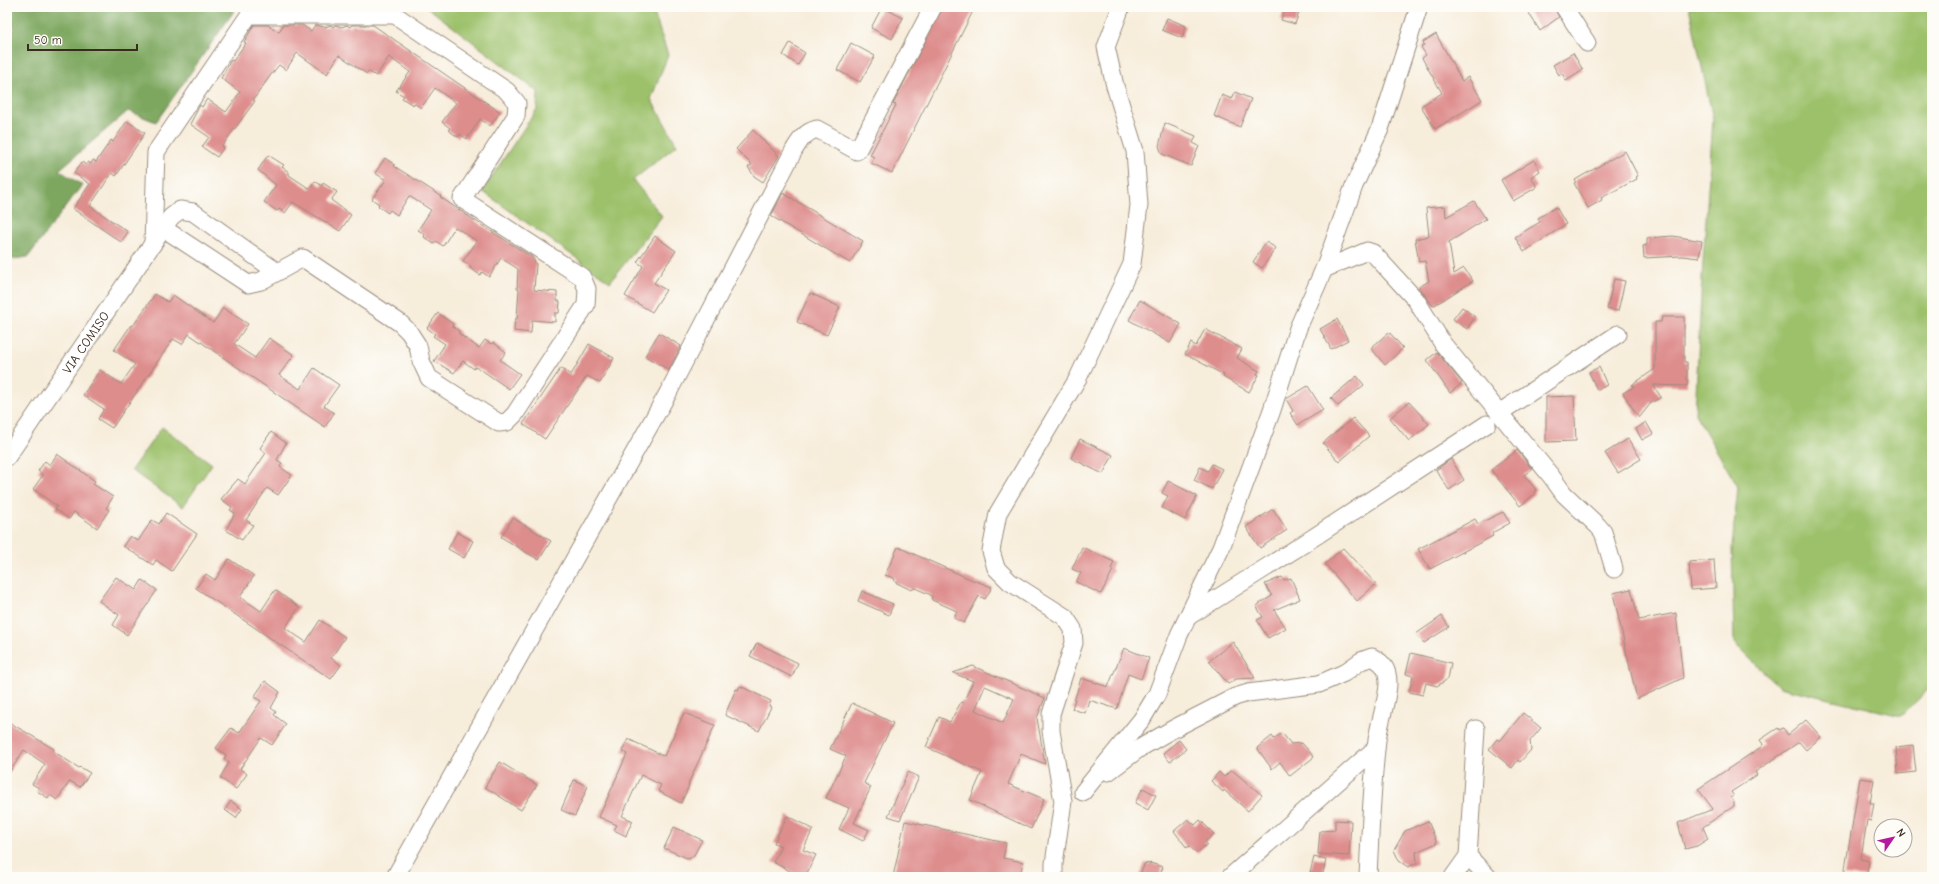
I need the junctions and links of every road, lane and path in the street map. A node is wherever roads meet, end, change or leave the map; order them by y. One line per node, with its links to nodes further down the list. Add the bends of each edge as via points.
1 (932, 7): 20 (street, via 857,151 817,129 802,137 668,393)
2 (1121, 7): 18 (street, via 1106,47 1114,86 1135,151 1139,206 1132,264 1078,378 998,513 991,551 996,568 1005,577 1065,617 1073,629 1074,643 1051,714 1051,731 1063,801)
3 (1420, 7): 8 (street, via 1380,128 1354,186)
4 (1564, 7): 5 (street)
5 (1587, 43)
6 (163, 228): 7 (street, VIA COMISO); 9 (street, via 248,284 261,281); 9 (street, VIA COMISO, via 180,210 193,212)
7 (153, 244): 9 (street, via 156,152 249,14 395,16 507,91 517,103 516,116 462,199 582,278 588,289 586,305 515,414 507,422 499,423 429,378 421,361 418,346 400,323 303,258); 12 (street, VIA COMISO)
8 (1324, 269): 11 (street, via 1367,251 1373,253 1416,300); 14 (street, via 1298,328 1272,410 1221,548)
9 (277, 272)
10 (1618, 334): 11 (street)
11 (1493, 419): 13 (street, via 1603,532); 14 (street, via 1306,543)
12 (7, 456)
13 (1614, 569)
14 (1188, 616): 17 (street, via 1157,694 1142,719)
15 (1476, 729): 19 (street)
16 (1376, 748): 17 (street, via 1388,684 1386,668 1372,657 1319,684 1235,697 1140,748); 22 (street); 23 (street)
17 (1083, 792): 18 (street)
18 (1062, 810): 21 (street)
19 (1468, 856): 24 (street); 25 (street)
20 (395, 877)
21 (1054, 877)
22 (1230, 877)
23 (1368, 877)
24 (1453, 877)
25 (1488, 877)

